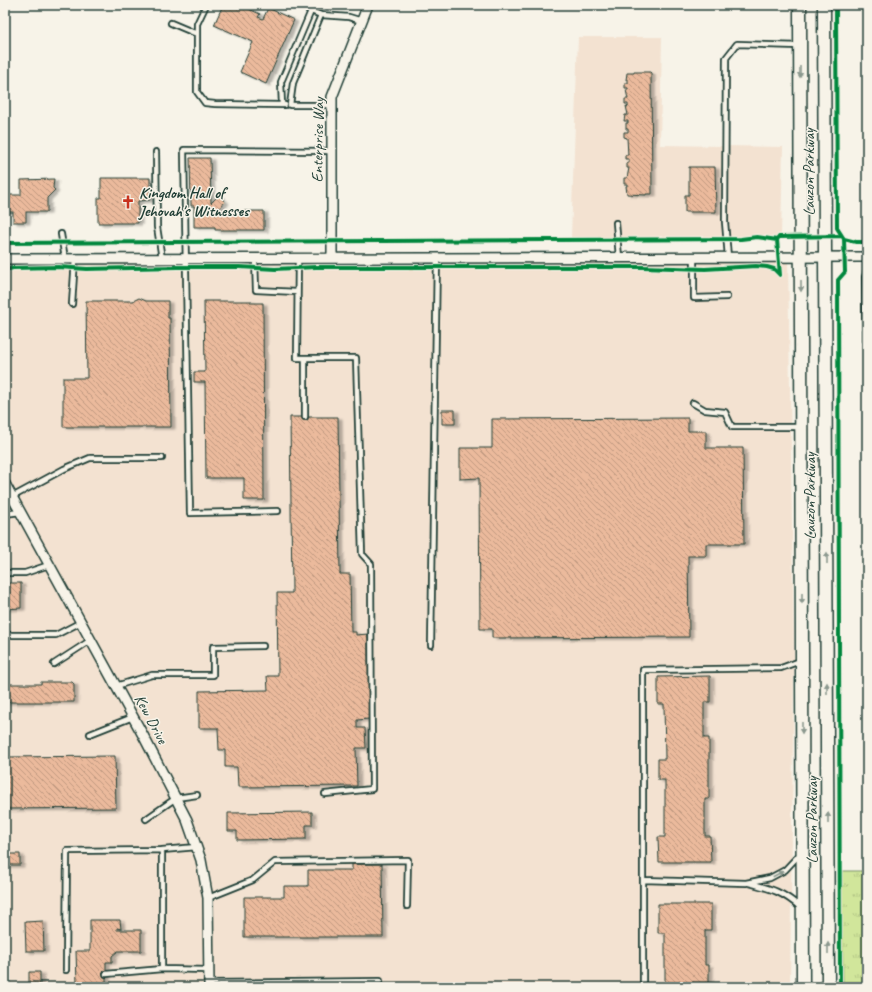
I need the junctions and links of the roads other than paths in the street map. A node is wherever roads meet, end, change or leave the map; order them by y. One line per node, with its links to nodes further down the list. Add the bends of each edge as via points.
1 (206, 5): 10 (lane, via 197,24)
2 (299, 5): 6 (lane)
3 (368, 5): 8 (street, Enterprise Way)
4 (800, 5): 11 (main road, Lauzon Parkway)
5 (824, 5): 28 (main road, Lauzon Parkway)
6 (311, 11): 7 (lane); 12 (lane, via 281,82)
7 (321, 16): 8 (lane, via 349,17); 13 (lane, via 293,83)
8 (362, 21): 14 (street, Enterprise Way, via 332,96)
9 (171, 23): 10 (lane)
10 (197, 34): 12 (lane, via 197,92 205,103)
11 (800, 46): 21 (lane, via 737,44 726,58 725,222); 22 (main road, Lauzon Parkway, one-way to 22)
12 (282, 105): 13 (lane)
13 (290, 105): 14 (lane)
14 (332, 105): 15 (street, Enterprise Way)
15 (332, 151): 26 (street, Enterprise Way); 32 (lane, via 184,150)
16 (156, 152): 31 (lane, via 157,227)
17 (616, 223): 19 (lane)
18 (61, 234): 30 (lane)
19 (619, 257): 20 (street); 27 (street)
20 (694, 257): 21 (street); 35 (lane, via 694,298)
21 (728, 257): 22 (street)
22 (800, 257): 28 (street); 41 (main road, Lauzon Parkway, one-way to 41)
23 (867, 257): 28 (street)
24 (255, 258): 25 (street); 32 (street); 34 (lane, via 256,290)
25 (298, 258): 26 (street); 34 (lane)
26 (332, 258): 27 (street)
27 (437, 258): 53 (lane)
28 (825, 258): 80 (main road, Lauzon Parkway, one-way to 28)
29 (5, 259): 30 (street)
30 (70, 259): 31 (street); 36 (lane)
31 (162, 259): 32 (street)
32 (186, 259): 45 (lane, via 190,512)
33 (867, 270): 37 (lane)
34 (297, 292): 38 (lane, via 297,358)
35 (727, 297)
36 (72, 304)
37 (866, 351)
38 (304, 358): 40 (lane); 60 (lane, via 356,358 362,554 371,564 372,789)
39 (693, 403): 41 (lane, via 705,410 725,412 732,427)
40 (304, 417)
41 (801, 427): 55 (main road, Lauzon Parkway, one-way to 55)
42 (162, 458): 44 (lane, via 90,458)
43 (5, 484): 44 (street, Kew Drive)
44 (12, 497): 46 (street, Kew Drive)
45 (278, 511)
46 (20, 512): 47 (lane); 48 (street, Kew Drive)
47 (5, 514)
48 (49, 564): 49 (lane, via 26,573); 50 (street, Kew Drive)
49 (5, 573)
50 (81, 622): 51 (lane, via 56,635); 52 (street, Kew Drive)
51 (5, 635)
52 (90, 640): 56 (lane); 57 (street, Kew Drive)
53 (431, 645)
54 (263, 646): 57 (lane, via 212,647 213,675 152,675)
55 (802, 660): 66 (main road, Lauzon Parkway, one-way to 66); 67 (lane, via 781,668 644,670)
56 (54, 664)
57 (116, 686): 58 (street, Kew Drive)
58 (133, 717): 59 (lane); 62 (street, Kew Drive)
59 (90, 734)
60 (325, 794)
61 (196, 795): 62 (lane)
62 (176, 798): 63 (lane); 64 (street, Kew Drive)
63 (146, 819)
64 (197, 847): 65 (lane); 69 (street, Kew Drive)
65 (162, 850): 72 (lane); 73 (lane, via 67,851)
66 (803, 851): 68 (lane, one-way to 66, via 770,878 785,870); 71 (main road, Lauzon Parkway)
67 (643, 880): 68 (lane); 78 (lane)
68 (746, 883): 71 (lane, via 772,889 790,897)
69 (208, 898): 70 (lane, via 253,880 275,862 408,860); 74 (street, Kew Drive)
70 (407, 906)
71 (803, 909): 79 (main road, Lauzon Parkway)
72 (162, 969): 74 (lane); 75 (lane)
73 (66, 970)
74 (209, 970): 77 (street, Kew Drive)
75 (106, 974)
76 (380, 981): 77 (lane)
77 (209, 985)
78 (643, 987)
79 (803, 987)
80 (828, 987)

